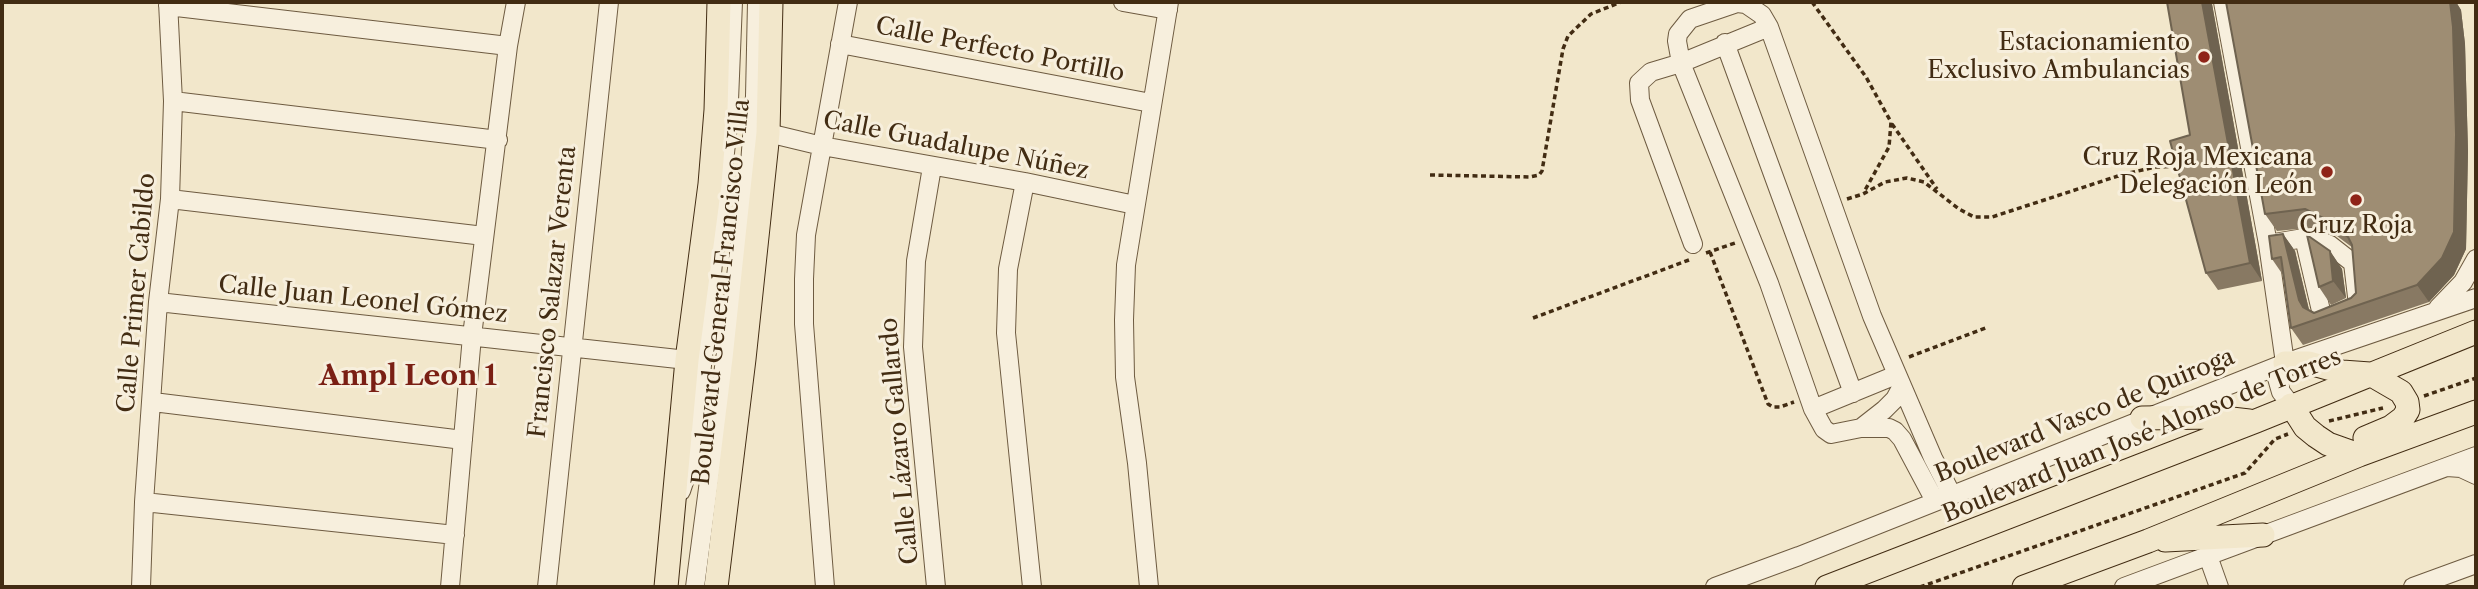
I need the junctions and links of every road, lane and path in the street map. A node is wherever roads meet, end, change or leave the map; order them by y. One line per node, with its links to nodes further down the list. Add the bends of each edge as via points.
1 (516, 2): 17 (street)
2 (609, 2): 43 (street, Francisco Salazar Verenta)
3 (719, 2): 44 (main road, Boulevard General Francisco Villa, via 710,184)
4 (733, 2): 67 (street, via 728,125 695,430)
5 (757, 2): 77 (street, via 749,178)
6 (771, 2): 22 (main road, Boulevard General Francisco Villa)
7 (848, 2): 16 (street)
8 (1123, 2): 13 (street)
9 (1620, 2): 27 (path, via 1591,14 1568,36 1539,175)
10 (1812, 2): 21 (path, via 1866,77)
11 (2223, 2): 35 (street)
12 (168, 4): 17 (street); 19 (street, Calle Primer Cabildo)
13 (1168, 6): 20 (street)
14 (1769, 27): 15 (street); 18 (street, via 1762,15 1737,3 1690,19 1678,34); 48 (street)
15 (1726, 43): 18 (street); 49 (street)
16 (841, 44): 20 (street, Calle Perfecto Portillo); 24 (street)
17 (508, 46): 23 (street)
18 (1681, 63): 34 (street, via 1651,72 1639,83 1640,100); 52 (street, via 1769,283)
19 (173, 101): 23 (street); 30 (street, Calle Primer Cabildo)
20 (1151, 103): 31 (street)
21 (1891, 122): 29 (path); 29 (path, via 1889,147 1863,194 1885,182 1907,178)
22 (768, 133): 24 (street, Calle Guadalupe Núñez); 78 (main road, Boulevard General Francisco Villa)
23 (498, 141): 32 (street)
24 (822, 146): 26 (street, Calle Guadalupe Núñez); 79 (street, via 806,235 804,324)
25 (2178, 166): 29 (path, via 2121,175 1992,217 1974,217)
26 (932, 167): 28 (street, Calle Guadalupe Núñez); 80 (street, Calle Lázaro Gallardo, via 916,261 913,347)
27 (1430, 175)
28 (1025, 182): 31 (street, Calle Guadalupe Núñez); 81 (street, via 1008,269 1006,333)
29 (1939, 191)
30 (170, 199): 32 (street); 39 (street, Calle Primer Cabildo)
31 (1135, 205): 82 (street, via 1126,265 1125,377)
32 (484, 236): 42 (street)
33 (2304, 238): 35 (street)
34 (1693, 244)
35 (2268, 244): 45 (street)
36 (1710, 252): 52 (path, via 1768,404)
37 (2476, 259): 40 (street, via 2458,288)
38 (2476, 298): 40 (street, Boulevard Vasco de Quiroga)
39 (158, 302): 42 (street, Calle Juan Leonel Gómez); 51 (street, Calle Primer Cabildo)
40 (2432, 314): 45 (street, Boulevard Vasco de Quiroga)
41 (2476, 332): 46 (main road, Boulevard Juan José Alonso de Torres)
42 (472, 336): 43 (street, Calle Juan Leonel Gómez); 59 (street)
43 (573, 347): 44 (street, Calle Juan Leonel Gómez); 76 (street, Francisco Salazar Verenta)
44 (687, 360): 67 (main road, Boulevard General Francisco Villa)
45 (2285, 363): 46 (main road); 53 (street, via 2277,378); 55 (street, Boulevard Vasco de Quiroga)
46 (2370, 374): 50 (main road, via 2401,391); 53 (main road, Boulevard Juan José Alonso de Torres)
47 (2476, 377): 50 (path)
48 (1899, 381): 49 (street); 58 (street, via 1895,399); 64 (street)
49 (1853, 393): 52 (street)
50 (2407, 401): 57 (path); 60 (main road, via 2403,418)
51 (153, 402): 59 (street); 66 (street, Calle Primer Cabildo)
52 (1811, 403): 58 (street, via 1831,435)
53 (2291, 405): 56 (main road, Boulevard Juan José Alonso de Torres); 57 (main road)
54 (2476, 412): 60 (main road)
55 (2142, 418): 56 (main road); 64 (street, Boulevard Vasco de Quiroga)
56 (2256, 421): 84 (main road, Boulevard Juan José Alonso de Torres)
57 (2305, 427): 60 (main road); 85 (path, via 2275,439 2245,473)
58 (1861, 428): 65 (street, via 1889,428 1898,434)
59 (463, 440): 68 (street)
60 (2350, 452): 70 (main road, via 2291,471 2244,501)
61 (2476, 456): 62 (street)
62 (2447, 467): 63 (street); 69 (street)
63 (2476, 475)
64 (1952, 495): 65 (street, Boulevard Vasco de Quiroga)
65 (1935, 501): 83 (street, Boulevard Vasco de Quiroga)
66 (144, 502): 68 (street); 74 (street, Calle Primer Cabildo)
67 (676, 504): 73 (main road, Boulevard General Francisco Villa)
68 (456, 535): 75 (street)
69 (2263, 535): 70 (main road); 71 (street)
70 (2148, 541): 86 (main road)
71 (2208, 556): 87 (street); 88 (street)
72 (2476, 564): 89 (street)
73 (669, 581)
74 (141, 587)
75 (450, 587)
76 (547, 587)
77 (695, 587)
78 (716, 587)
79 (825, 587)
80 (936, 587)
81 (1032, 587)
82 (1149, 587)
83 (1715, 587)
84 (1828, 587)
85 (1920, 587)
86 (2024, 587)
87 (2124, 587)
88 (2219, 587)
89 (2413, 587)

